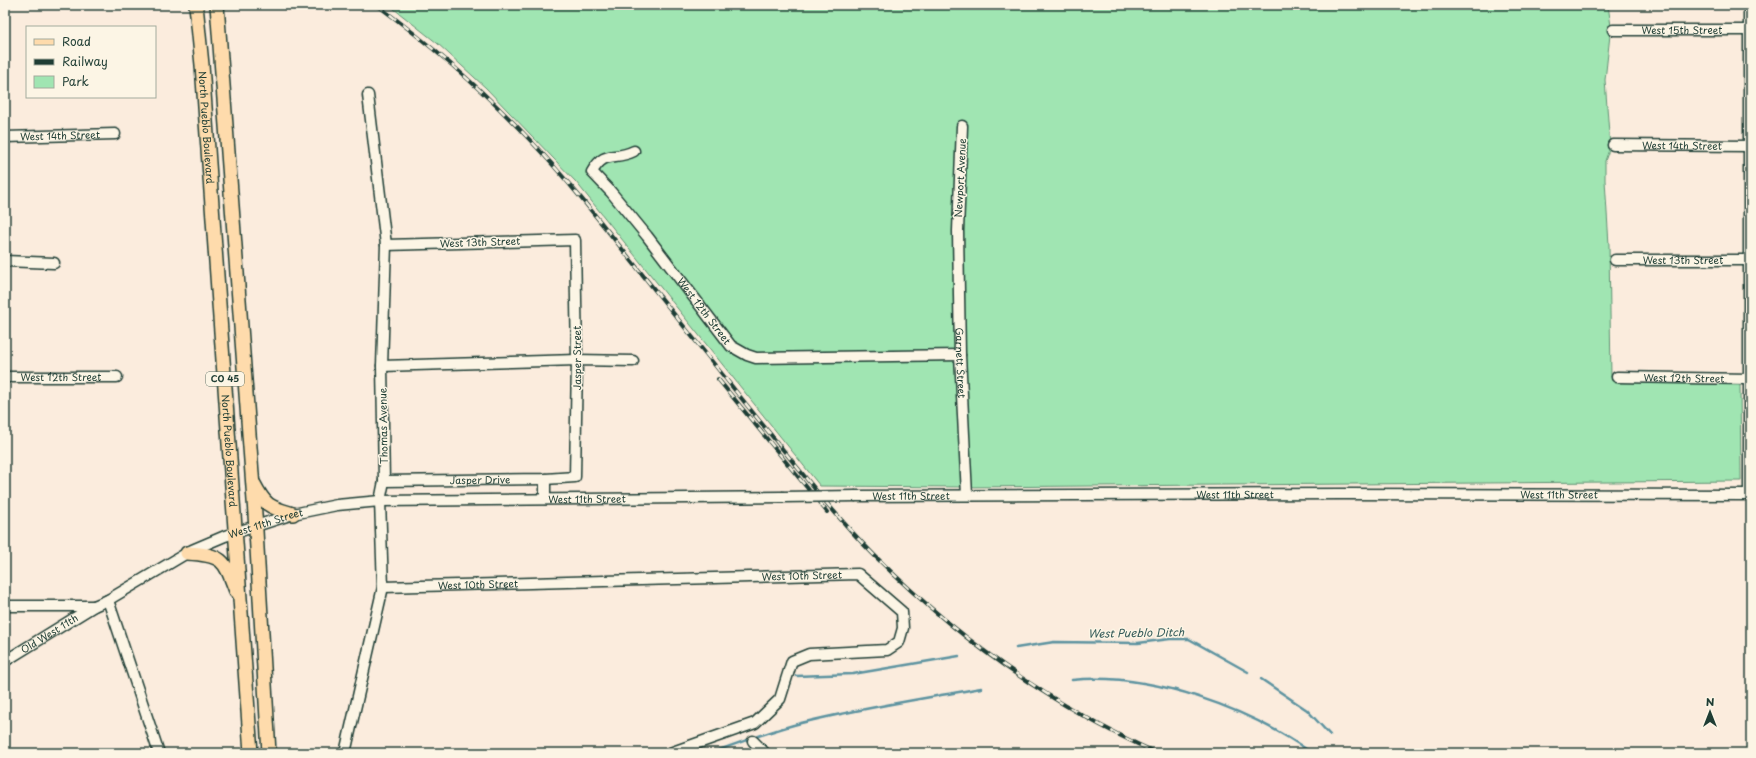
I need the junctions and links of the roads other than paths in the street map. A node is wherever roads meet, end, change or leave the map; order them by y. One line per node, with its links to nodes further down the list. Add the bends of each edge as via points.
1 (196, 5): 38 (main road, North Pueblo Boulevard / CO 45)
2 (217, 5): 30 (main road, North Pueblo Boulevard / CO 45)
3 (1749, 5): 5 (street)
4 (1614, 30): 5 (street, West 15th Street)
5 (1750, 30): 11 (street)
6 (368, 95): 15 (street, Thomas Avenue)
7 (962, 126): 13 (street, Newport Avenue)
8 (115, 134): 9 (street, West 14th Street)
9 (5, 137)
10 (1613, 145): 11 (street, West 14th Street)
11 (1750, 146): 17 (street)
12 (634, 151): 20 (street, West 12th Street, via 626,155 603,157 592,172 647,236 731,346 756,358)
13 (958, 231): 20 (street, Garnett Street)
14 (575, 240): 15 (street, West 13th Street); 21 (street, Jasper Street)
15 (386, 245): 23 (street, Thomas Avenue)
16 (1615, 260): 17 (street, West 13th Street)
17 (1750, 260): 27 (street)
18 (5, 261): 19 (street)
19 (54, 263)
20 (960, 355): 32 (street, Garnett Street)
21 (577, 360): 22 (street); 23 (street); 28 (street, Jasper Street)
22 (633, 361)
23 (382, 366): 31 (street, Thomas Avenue)
24 (5, 377): 25 (street, West 12th Street)
25 (117, 377)
26 (1617, 377): 27 (street, West 12th Street)
27 (1750, 379): 33 (street)
28 (575, 477): 29 (street, Jasper Drive)
29 (545, 479): 31 (street, Jasper Drive); 34 (street)
30 (252, 480): 36 (main road, via 270,507); 37 (main road, North Pueblo Boulevard / CO 45)
31 (384, 480): 35 (street, Thomas Avenue)
32 (967, 495): 33 (street, West 11th Street); 34 (street, West 11th Street, bridge)
33 (1750, 495)
34 (545, 499): 35 (street, West 11th Street)
35 (380, 501): 36 (street, West 11th Street, via 337,505); 40 (street, Thomas Avenue)
36 (293, 514): 37 (street, West 11th Street)
37 (256, 527): 38 (street, West 11th Street); 49 (main road, North Pueblo Boulevard / CO 45)
38 (236, 532): 39 (street, West 11th Street); 42 (main road, North Pueblo Boulevard / CO 45)
39 (187, 553): 41 (street, West 11th Street); 42 (main road, via 208,554 227,566)
40 (383, 587): 50 (street, Thomas Avenue); 51 (street, West 10th Street, via 858,574 902,612 903,628 898,642 887,650 809,654 792,661 780,699 755,723)
41 (108, 600): 44 (street, West 11th Street); 47 (street)
42 (241, 604): 48 (main road, North Pueblo Boulevard / CO 45)
43 (5, 606): 44 (street)
44 (94, 606): 45 (street, Old West 11th)
45 (5, 662)
46 (753, 741): 52 (street)
47 (159, 753)
48 (251, 753)
49 (269, 753)
50 (345, 753)
51 (670, 753)
52 (765, 753)

